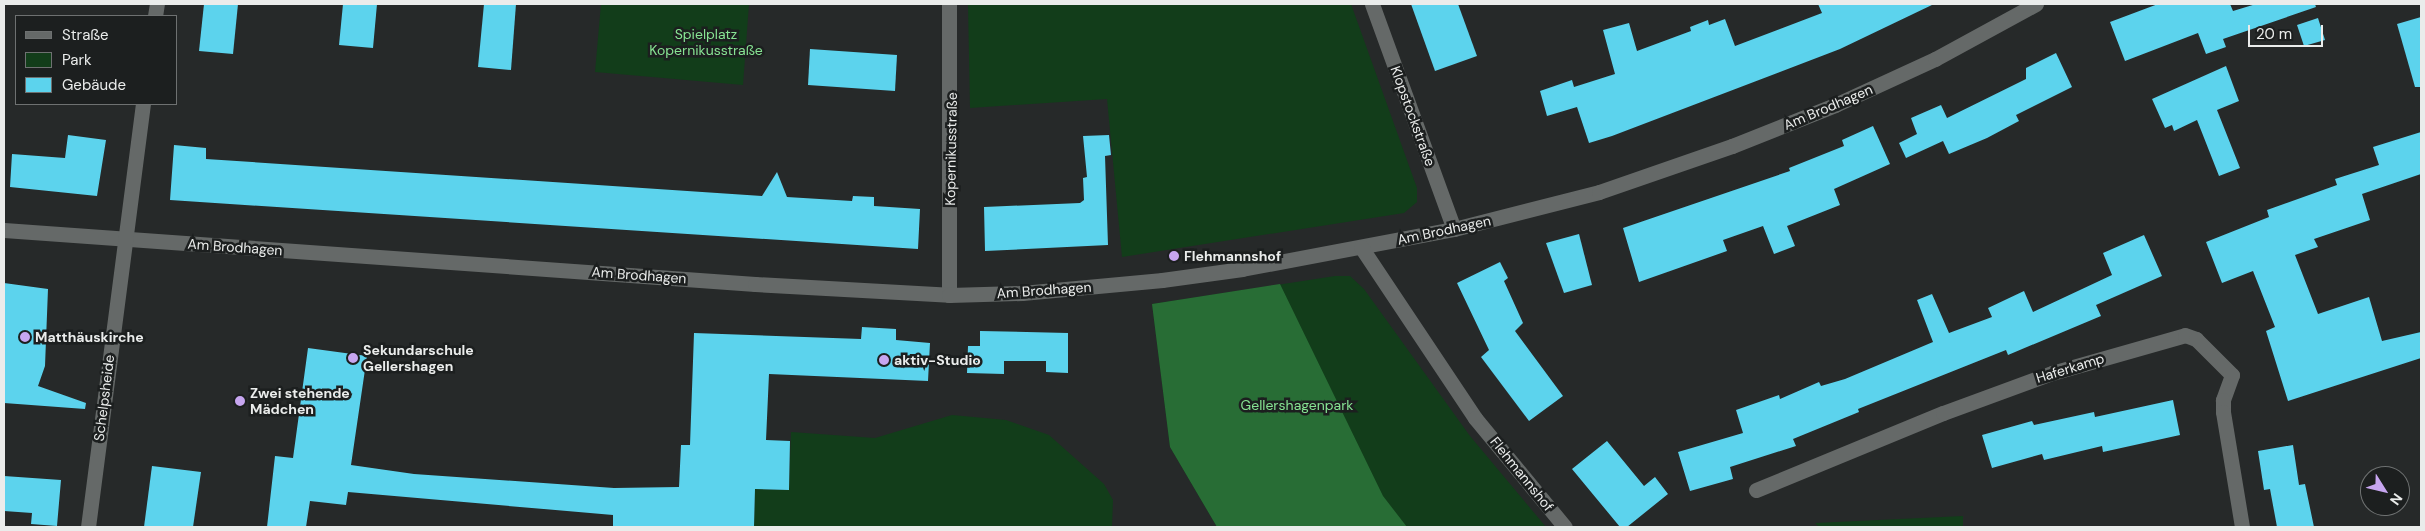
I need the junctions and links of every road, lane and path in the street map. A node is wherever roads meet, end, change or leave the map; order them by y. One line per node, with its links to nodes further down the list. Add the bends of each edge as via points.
1 (950, 4): 9 (street, Kopernikusstraße)
2 (1372, 4): 5 (street, Klopstockstraße)
3 (2036, 4): 5 (street, Am Brodhagen, via 1889,81 1732,146 1599,192)
4 (143, 105): 7 (street, Schelpsheide)
5 (1454, 229): 8 (street, Am Brodhagen)
6 (4, 230): 7 (street, Am Brodhagen)
7 (124, 239): 9 (street, Am Brodhagen); 11 (street, Schelpsheide)
8 (1361, 247): 9 (street, Am Brodhagen, via 1162,280 1022,293); 12 (street, Flehmannshof, via 1475,418)
9 (950, 295)
10 (1756, 490): 13 (street, Haferkamp, via 2052,373 2185,335 2196,339 2232,375 2223,400 2223,412)
11 (88, 527)
12 (1565, 527)
13 (2242, 527)

